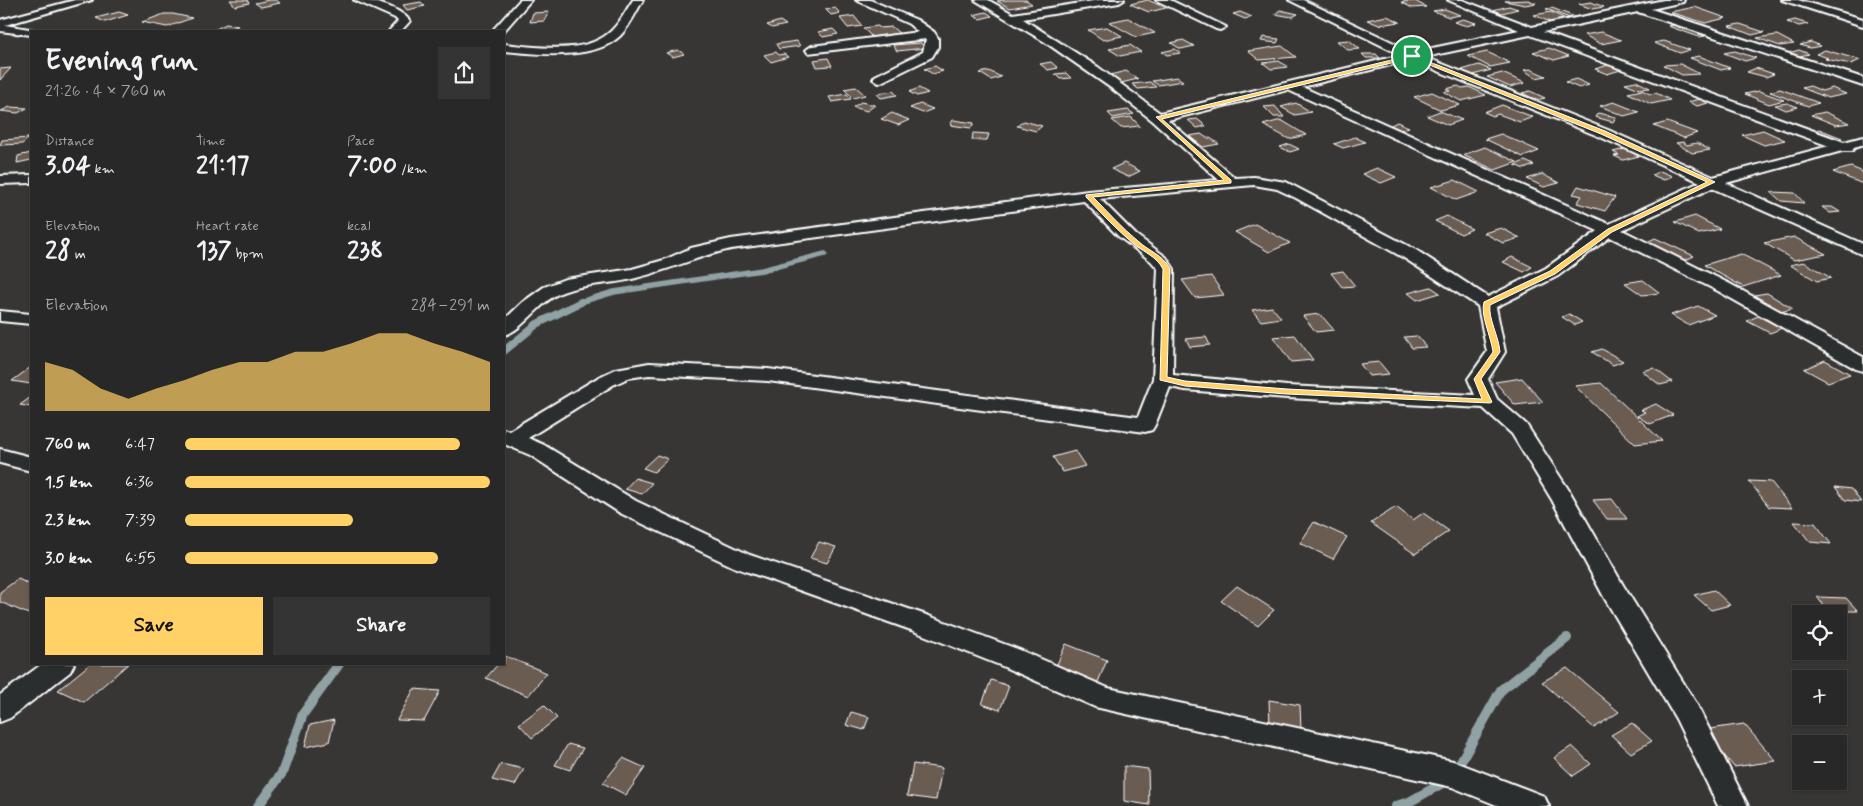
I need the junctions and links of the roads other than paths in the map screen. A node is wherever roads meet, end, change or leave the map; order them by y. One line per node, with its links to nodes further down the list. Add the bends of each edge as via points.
1 (87, 0): 14 (street)
2 (359, 0): 20 (street, via 400,16 404,20)
3 (526, 0): 21 (street)
4 (638, 0): 25 (street, via 614,35 603,40 560,51)
5 (861, 0): 24 (street, via 913,22)
6 (980, 0): 16 (street)
7 (1118, 0): 16 (street)
8 (1162, 0): 19 (street)
9 (1294, 0): 27 (street)
10 (1453, 0): 22 (street)
11 (1615, 0): 15 (street)
12 (1679, 0): 15 (street)
13 (1787, 0): 17 (street)
14 (46, 5): 18 (street)
15 (1638, 8): 22 (street); 29 (street)
16 (1013, 17): 31 (street)
17 (1863, 23)
18 (3, 26): 23 (street)
19 (1220, 27)
20 (396, 30)
21 (499, 30)
22 (1528, 30): 27 (street); 33 (street)
23 (30, 32)
24 (930, 34): 26 (street); 28 (street, via 932,43 928,54)
25 (505, 48)
26 (812, 50)
27 (1412, 56): 30 (street); 38 (street, via 1603,133)
28 (879, 79)
29 (1863, 82)
30 (1290, 86): 31 (street); 40 (street)
31 (1158, 118): 37 (street)
32 (1863, 140): 33 (street)
33 (1844, 147): 34 (street); 38 (street)
34 (1863, 154)
35 (30, 178): 36 (street)
36 (0, 180)
37 (1229, 181): 39 (street); 42 (street, via 1281,185 1410,254)
38 (1712, 182): 40 (street); 41 (street)
39 (1088, 196): 43 (street, via 834,228 698,251 670,264 571,283 550,291); 45 (street, via 1137,244 1153,252 1166,269)
40 (1610, 230): 42 (street, via 1552,272); 44 (street)
41 (1863, 250)
42 (1487, 304): 46 (street, via 1496,352 1478,379)
43 (505, 329)
44 (1863, 365)
45 (1163, 379): 46 (street, via 1185,384 1287,392); 47 (street, via 1145,425 768,375 649,369 623,373 606,381)
46 (1488, 402): 53 (street, via 1519,429 1562,498 1686,711)
47 (507, 437): 52 (street, via 537,450 628,507 742,561 929,626 1105,699 1453,774)
48 (0, 456): 49 (street)
49 (30, 464)
50 (59, 665): 51 (street)
51 (4, 704)
52 (1534, 806)
53 (1733, 806)

